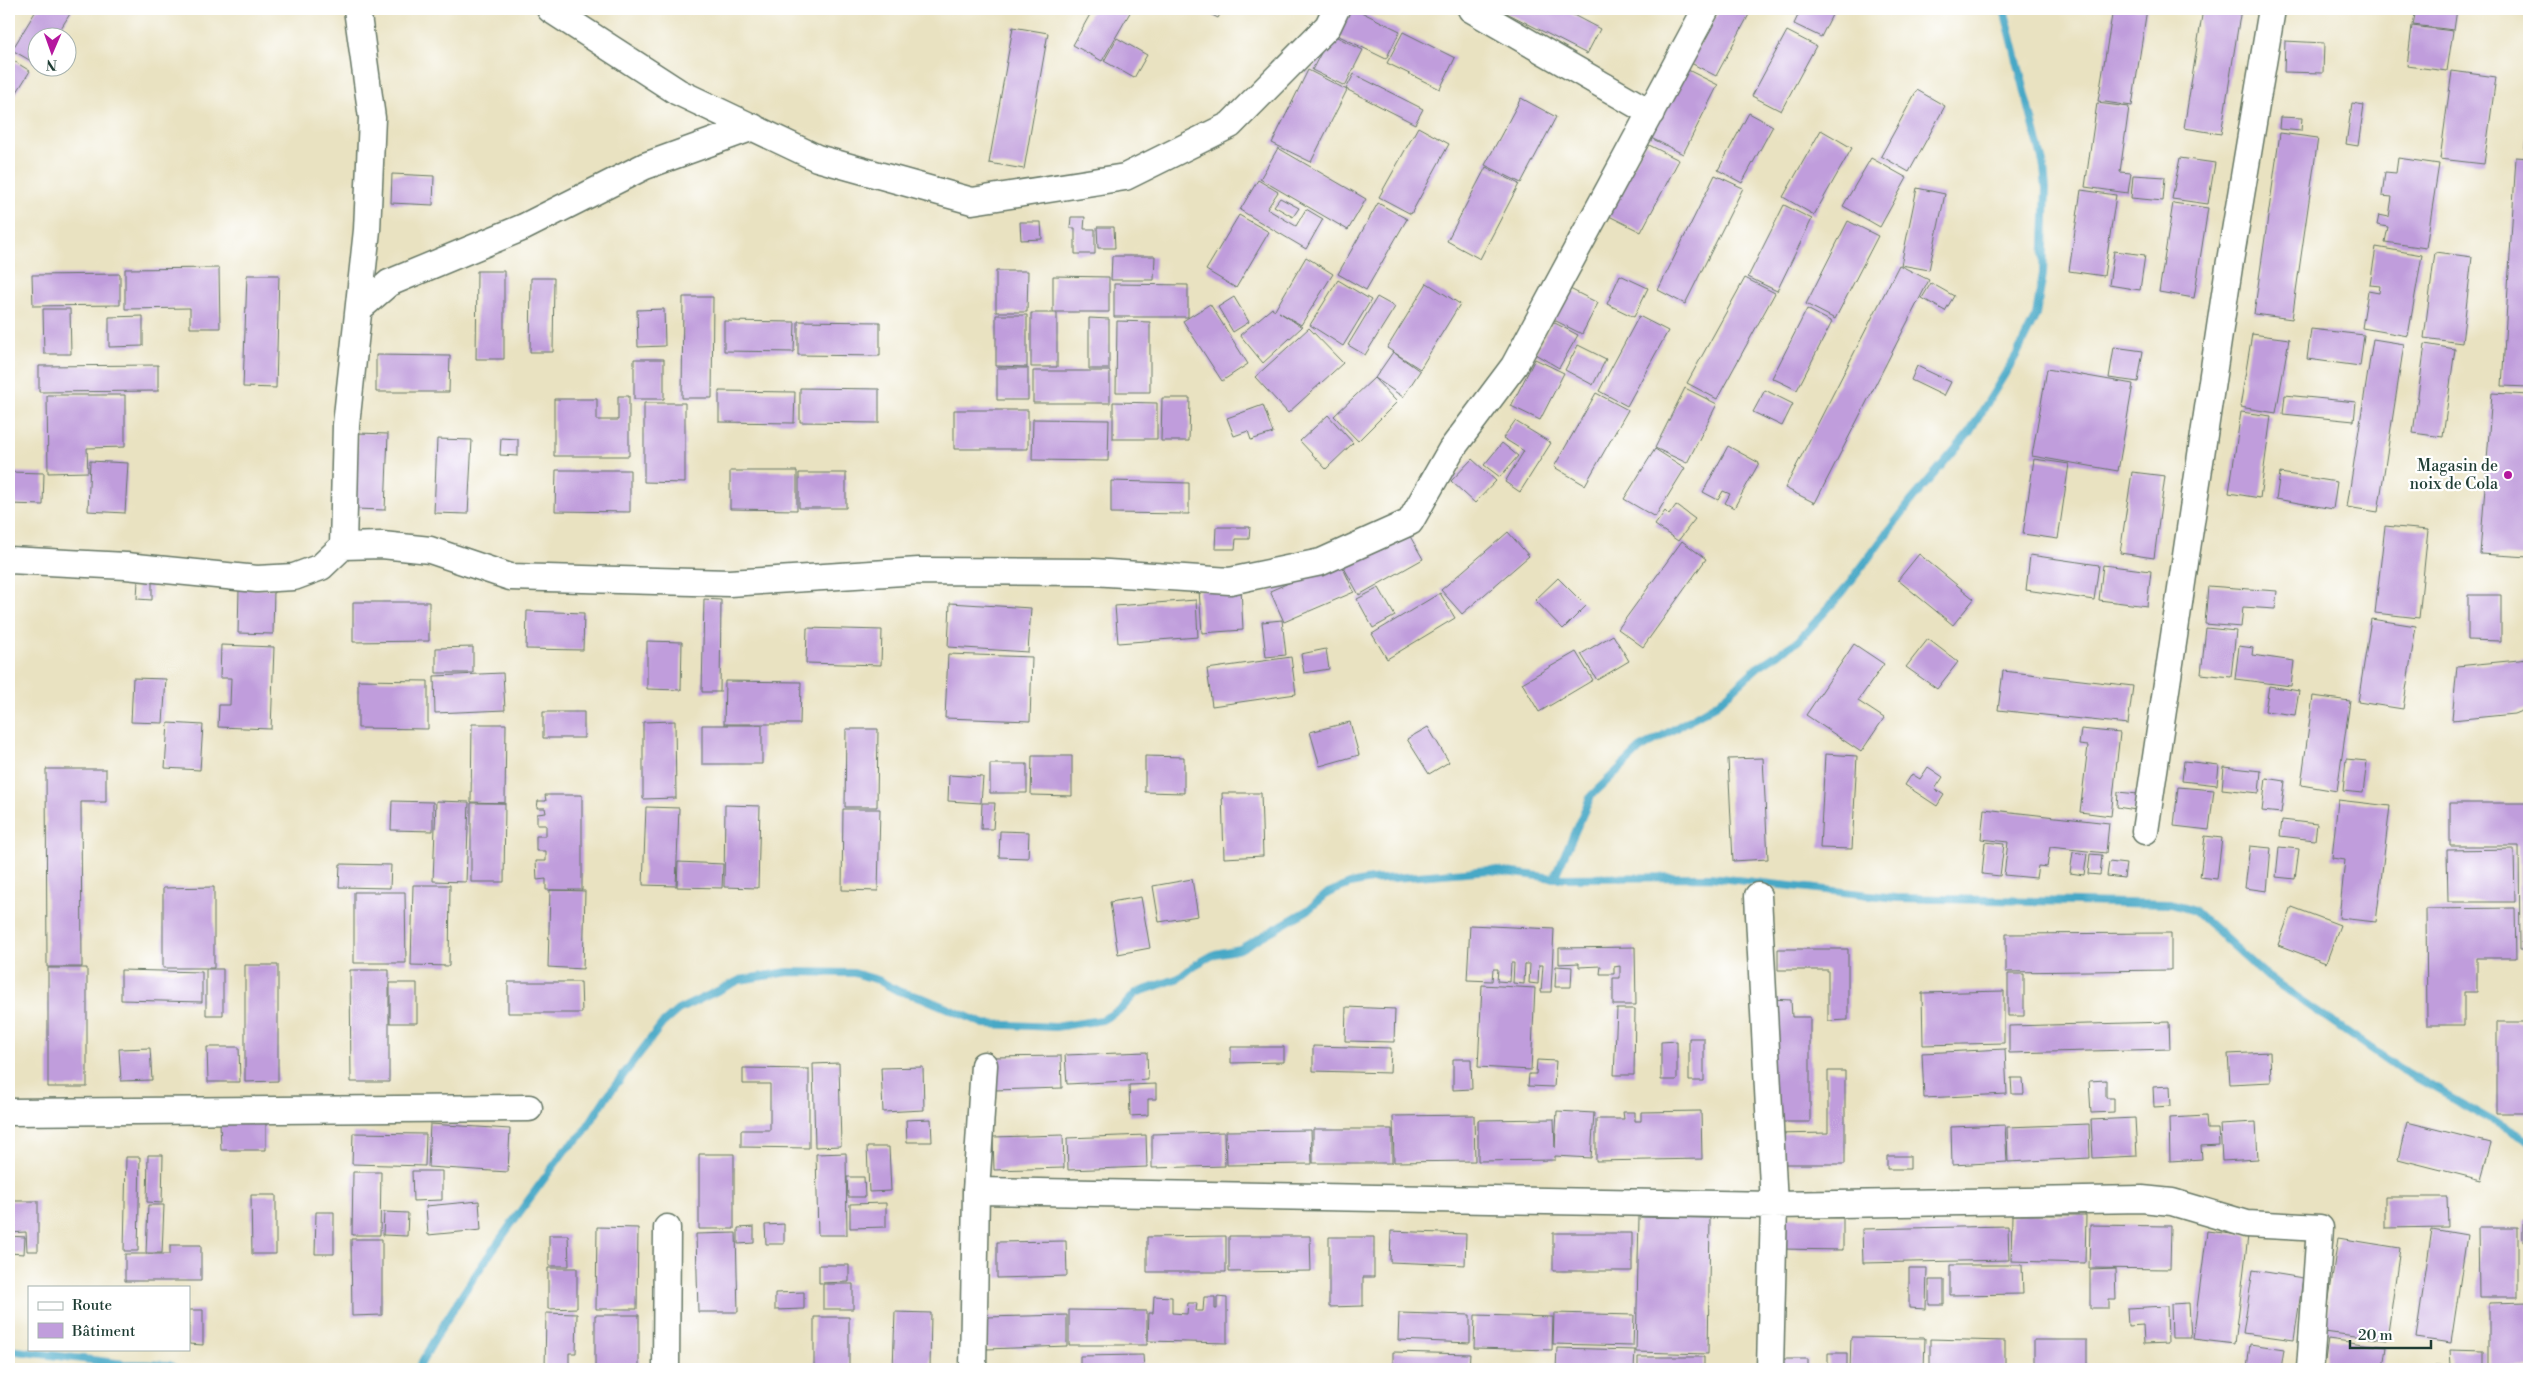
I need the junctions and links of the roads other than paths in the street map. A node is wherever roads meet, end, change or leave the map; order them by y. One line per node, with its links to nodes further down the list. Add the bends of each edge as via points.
1 (357, 9): 9 (street, via 372,118)
2 (550, 9): 8 (street, via 678,92)
3 (1336, 9): 8 (street, via 1328,26 1230,126 1125,177 972,201 817,158)
4 (1471, 9): 7 (street)
5 (1706, 9): 7 (street)
6 (2272, 9): 12 (street, via 2229,267)
7 (1651, 113): 10 (street, via 1514,366 1451,450 1410,522 1321,562 1230,581 1094,572 920,571 729,583 510,577 430,550 382,545)
8 (753, 127): 9 (street, via 645,166 524,227 389,283)
9 (360, 308): 10 (street, via 346,425)
10 (343, 546): 11 (street, via 321,567 294,577 257,579 126,566)
11 (9, 560)
12 (2144, 831)
13 (1758, 896): 18 (street)
14 (984, 1065): 17 (street)
15 (529, 1108): 16 (street)
16 (9, 1112)
17 (976, 1191): 18 (street); 21 (street)
18 (1774, 1205): 22 (street); 23 (street, via 2142,1199 2180,1204 2247,1224 2320,1228)
19 (667, 1228): 20 (street)
20 (666, 1369)
21 (973, 1369)
22 (1770, 1369)
23 (2310, 1369)

